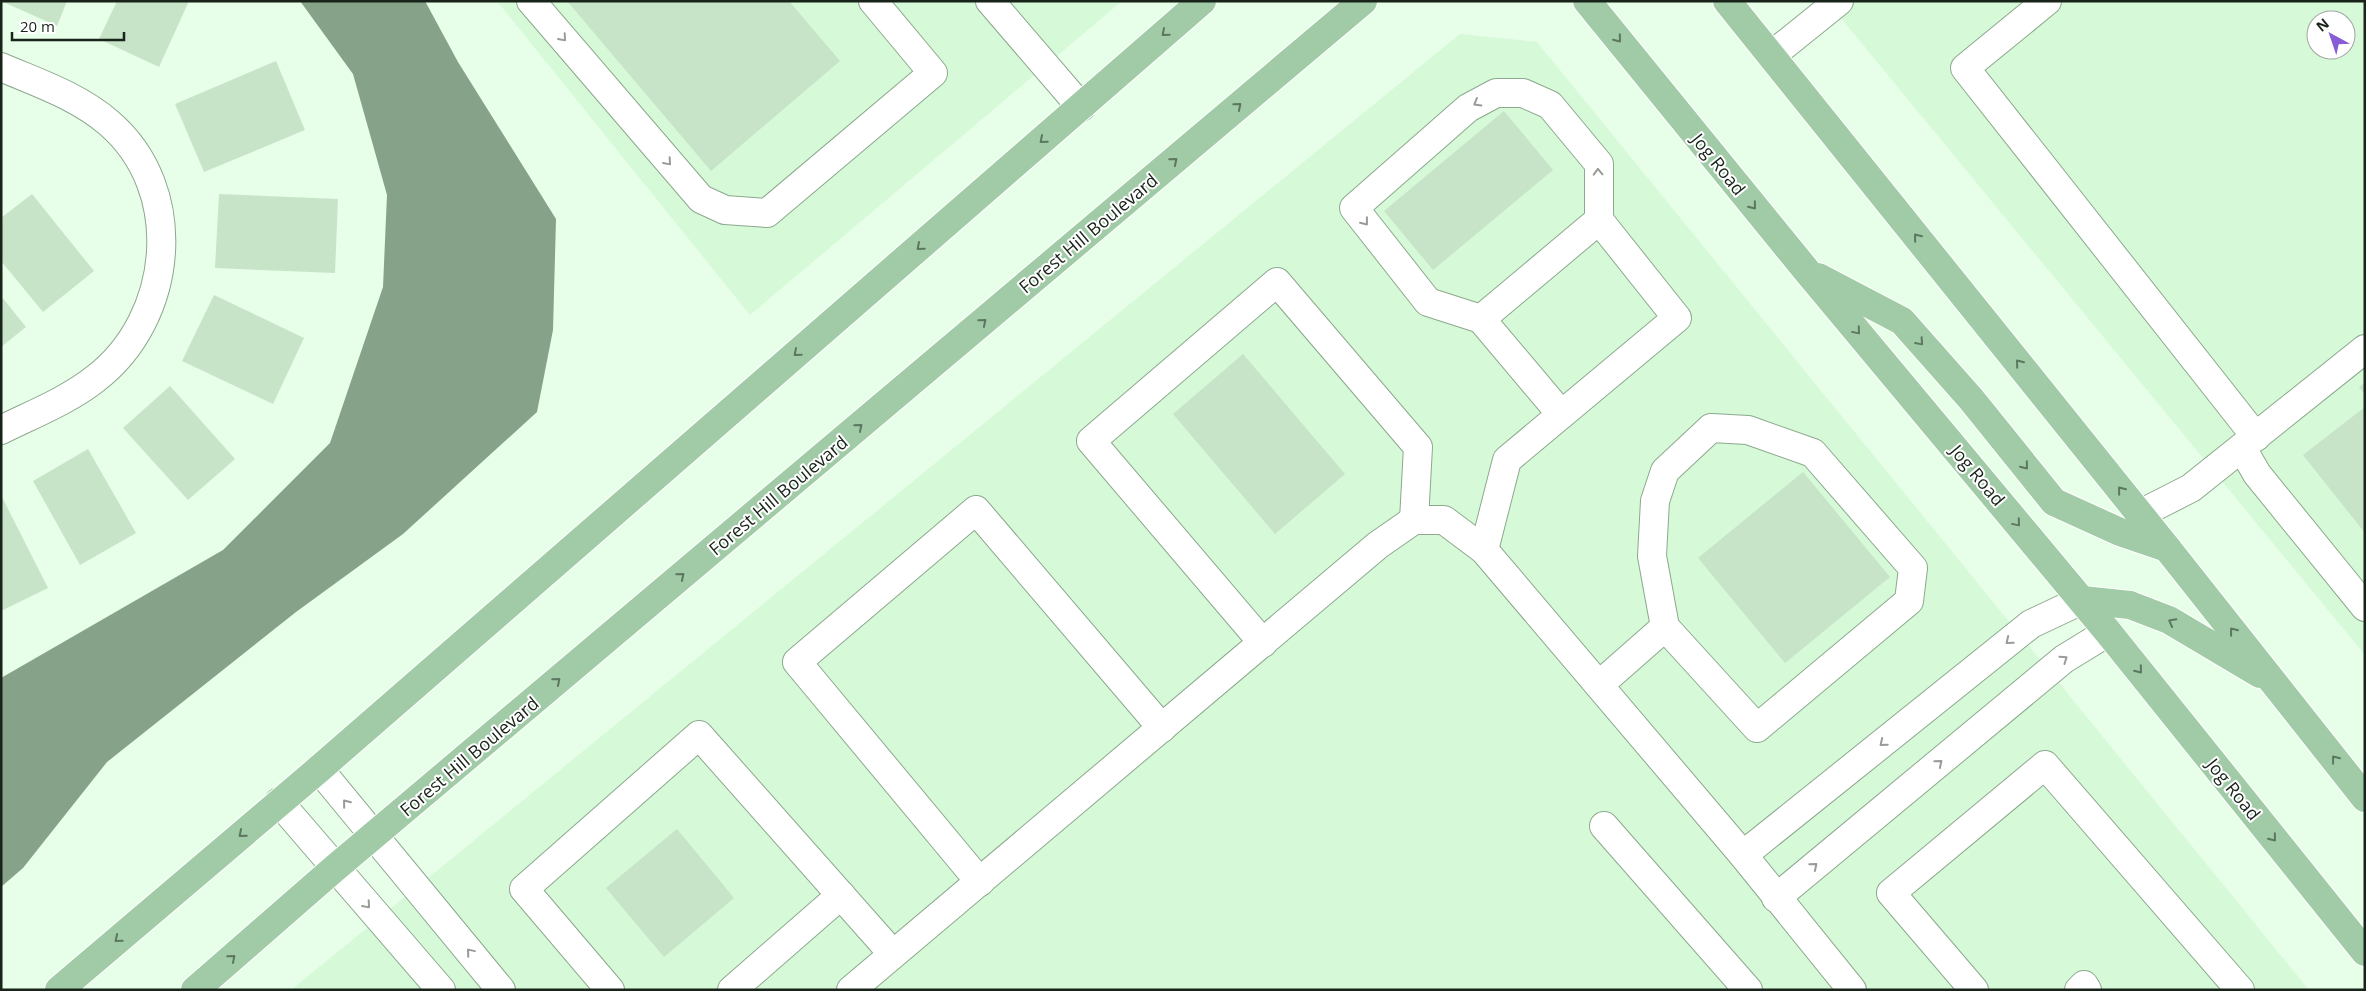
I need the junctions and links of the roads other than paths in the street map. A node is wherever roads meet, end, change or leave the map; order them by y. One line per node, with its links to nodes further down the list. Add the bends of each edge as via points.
1 (531, 1): 2 (street, one-way to 2, via 701,199 725,210 767,213 933,73)
2 (873, 1)
3 (990, 1): 12 (street)
4 (1202, 1): 12 (main road, one-way to 12)
5 (1363, 1): 36 (main road, Forest Hill Boulevard, one-way to 5)
6 (1587, 1): 14 (main road, Jog Road, one-way to 14)
7 (1727, 1): 10 (main road)
8 (1839, 1): 10 (street)
9 (2047, 1): 19 (street, via 1965,68)
10 (1772, 56): 20 (main road, one-way to 10)
11 (1, 68): 18 (street, via 87,106 129,145 155,195 161,222 162,252 149,308 135,335 117,358 96,379 71,396)
12 (1081, 107): 32 (main road, one-way to 32)
13 (1598, 220): 15 (street); 15 (street, one-way to 15, via 1599,164 1550,105 1523,92 1496,92 1468,108 1354,208 1428,302); 17 (street, via 1677,318)
14 (1806, 270): 22 (main road, one-way to 22, via 1902,321 2054,502 2120,532); 24 (main road, Jog Road, one-way to 24)
15 (1481, 319): 17 (street)
16 (2365, 350): 19 (street)
17 (1561, 414): 23 (street, via 1507,460)
18 (1, 430)
19 (2249, 442): 20 (street, via 2191,488); 25 (street, via 2257,474)
20 (2140, 514): 22 (main road)
21 (1414, 520): 23 (street, via 1444,520); 28 (street, via 1378,545); 28 (street, via 1418,447 1277,282 1091,441)
22 (2168, 548): 29 (main road, one-way to 22)
23 (1484, 550): 30 (street)
24 (2082, 600): 27 (main road, Jog Road); 29 (main road, one-way to 24, via 2169,620 2130,605); 37 (street, one-way to 37, via 2031,624)
25 (2365, 607)
26 (1665, 627): 26 (street, via 1652,556 1655,501 1665,471 1710,428 1748,430 1813,454 1913,568 1909,601 1757,728); 30 (street)
27 (2108, 632): 41 (street, one-way to 27, via 2064,659); 42 (main road, Jog Road, one-way to 42)
28 (1263, 643): 31 (street)
29 (2274, 683): 33 (main road, one-way to 29)
30 (1599, 685): 37 (street)
31 (1162, 728): 39 (street); 39 (street, via 976,510 797,662)
32 (319, 769): 34 (main road); 36 (street, one-way to 32)
33 (2365, 798)
34 (279, 802): 38 (street); 44 (main road, one-way to 44)
35 (1604, 826): 51 (street)
36 (373, 837): 38 (main road, Forest Hill Boulevard); 47 (street, one-way to 36)
37 (1743, 855): 41 (street)
38 (335, 868): 45 (main road, Forest Hill Boulevard, one-way to 38); 46 (street, one-way to 46)
39 (980, 882): 43 (street)
40 (841, 895): 43 (street); 48 (street, via 699,735 524,889); 49 (street)
41 (1776, 898): 52 (street)
42 (2365, 952)
43 (894, 954): 50 (street)
44 (59, 990)
45 (195, 990)
46 (441, 990)
47 (501, 990)
48 (610, 990)
49 (732, 990)
50 (851, 990)
51 (1748, 990)
52 (1852, 990)
53 (1974, 990): 56 (street, via 1891,893 2045,765)
54 (2079, 990): 55 (street, via 2084,986)
55 (2087, 990)
56 (2240, 990)

